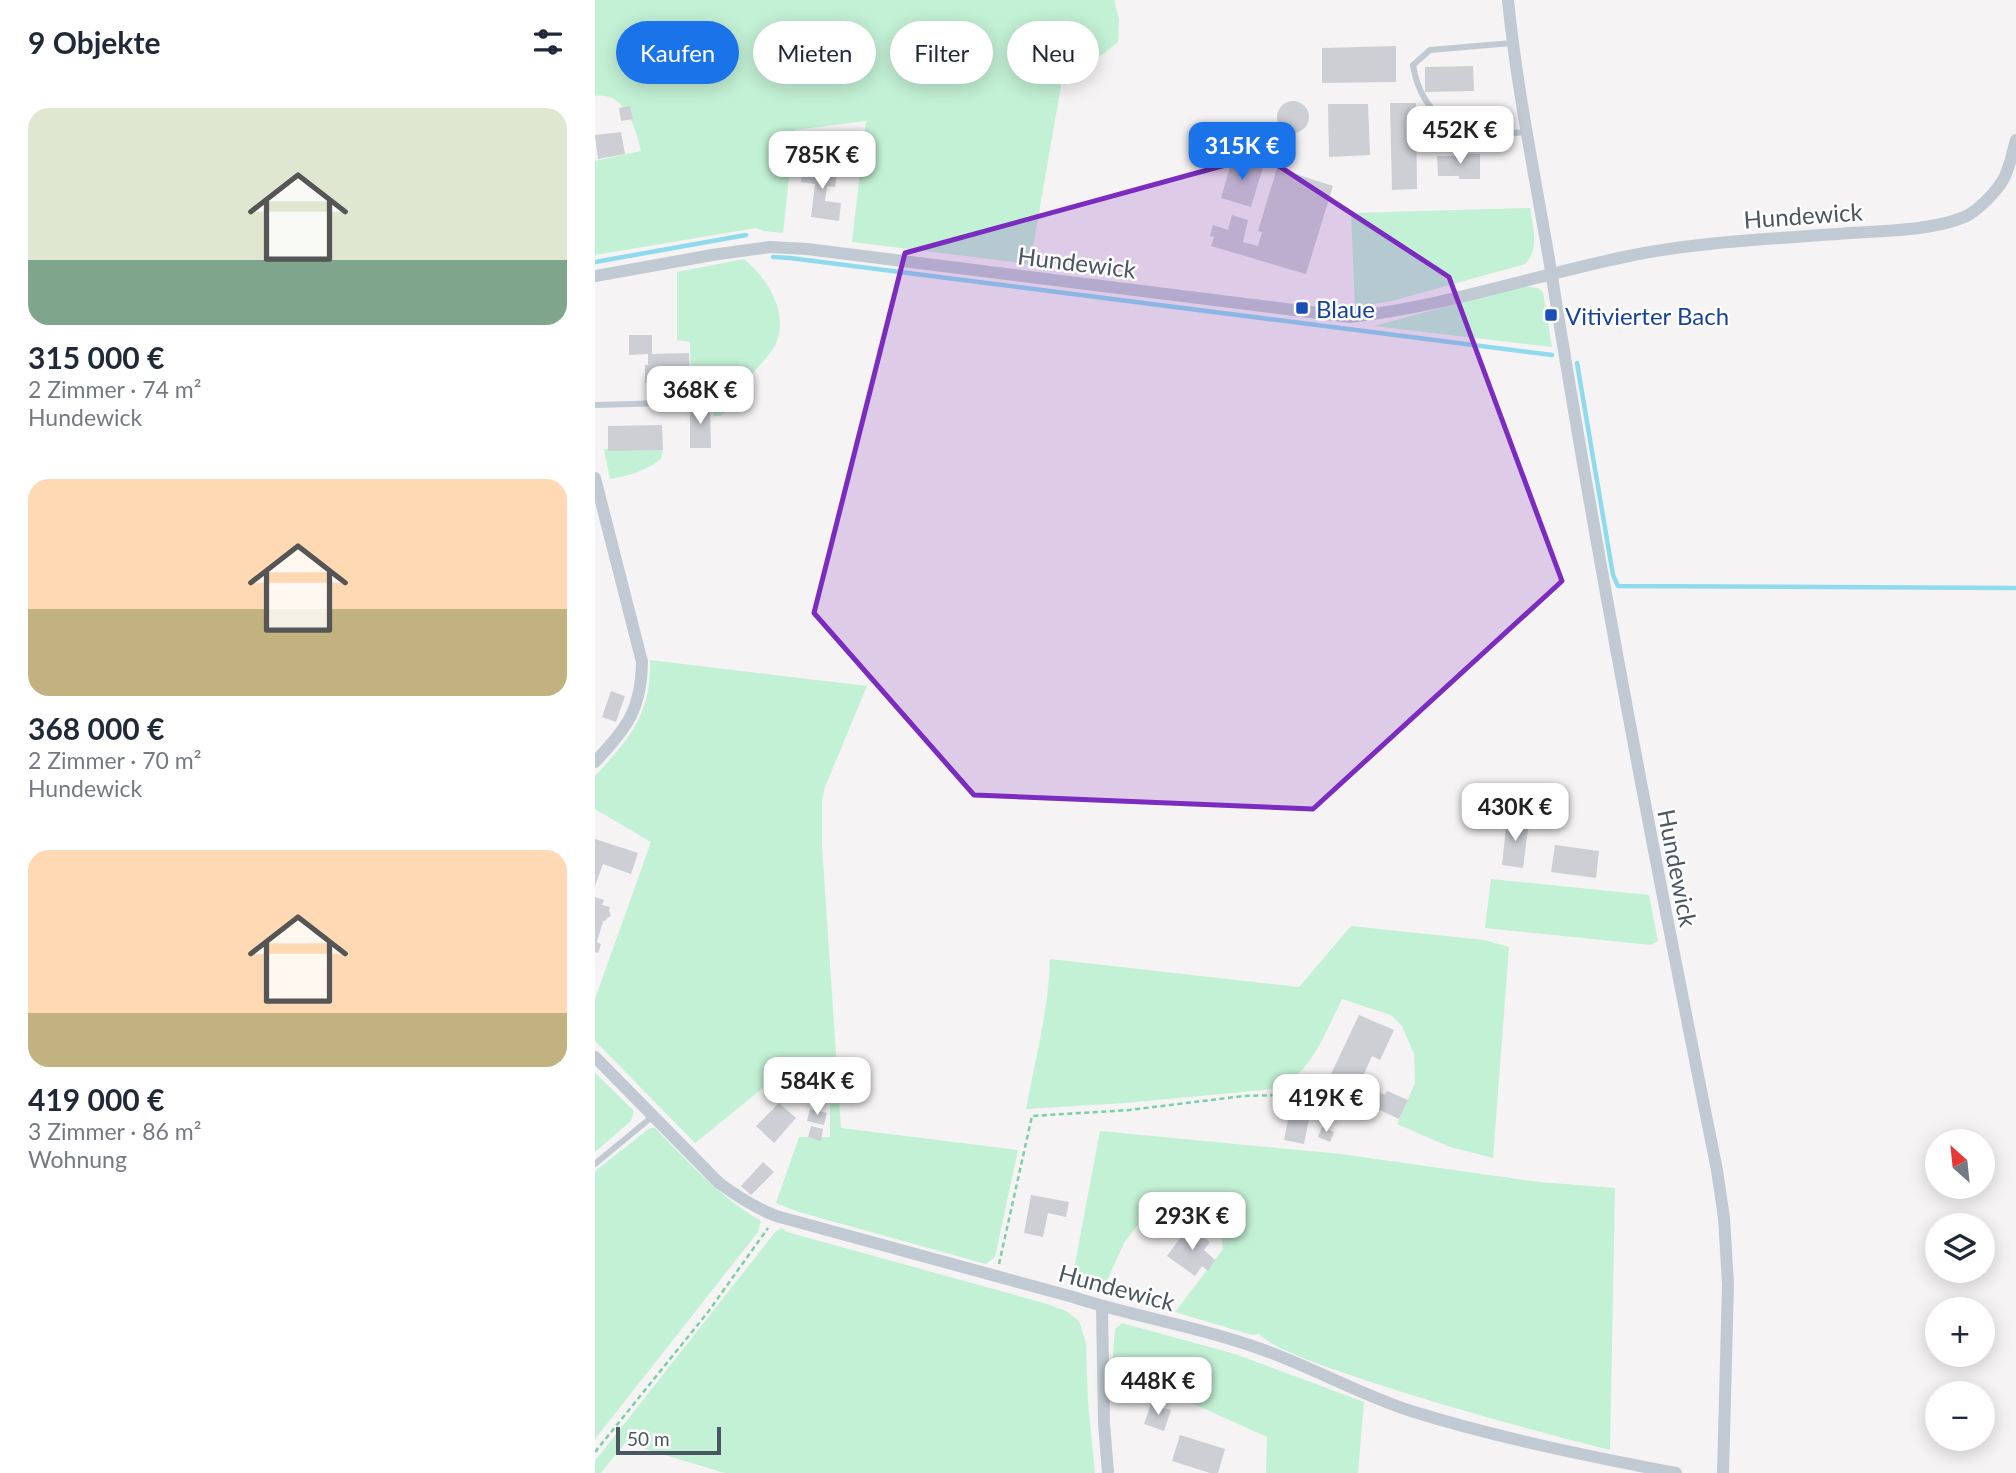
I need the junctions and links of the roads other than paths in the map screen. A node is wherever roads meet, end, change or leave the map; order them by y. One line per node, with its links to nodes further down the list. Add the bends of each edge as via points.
1 (1508, 0): 2 (street, Hundewick)
2 (1513, 43): 3 (street, Hundewick); 3 (lane, via 1430,50 1413,65 1416,83 1454,132)
3 (1527, 132): 5 (street, Hundewick)
4 (2016, 140): 5 (street, Hundewick, via 2003,181 1969,215 1943,223 1666,249)
5 (1551, 274): 6 (street, Hundewick, via 1395,311 1350,317 807,249 770,247); 17 (street, Hundewick, via 1640,788 1724,1218 1728,1284)
6 (595, 276)
7 (666, 403): 8 (lane)
8 (595, 405)
9 (595, 478): 10 (street, via 642,662 642,687 621,733)
10 (595, 762)
11 (595, 1058): 12 (street, Hundewick)
12 (653, 1116): 13 (lane); 14 (street, Hundewick, via 719,1183 760,1210)
13 (595, 1164)
14 (1102, 1307): 15 (street); 16 (street, Hundewick, via 1258,1348 1410,1410 1564,1451)
15 (1108, 1473)
16 (1676, 1473)
17 (1723, 1473)

